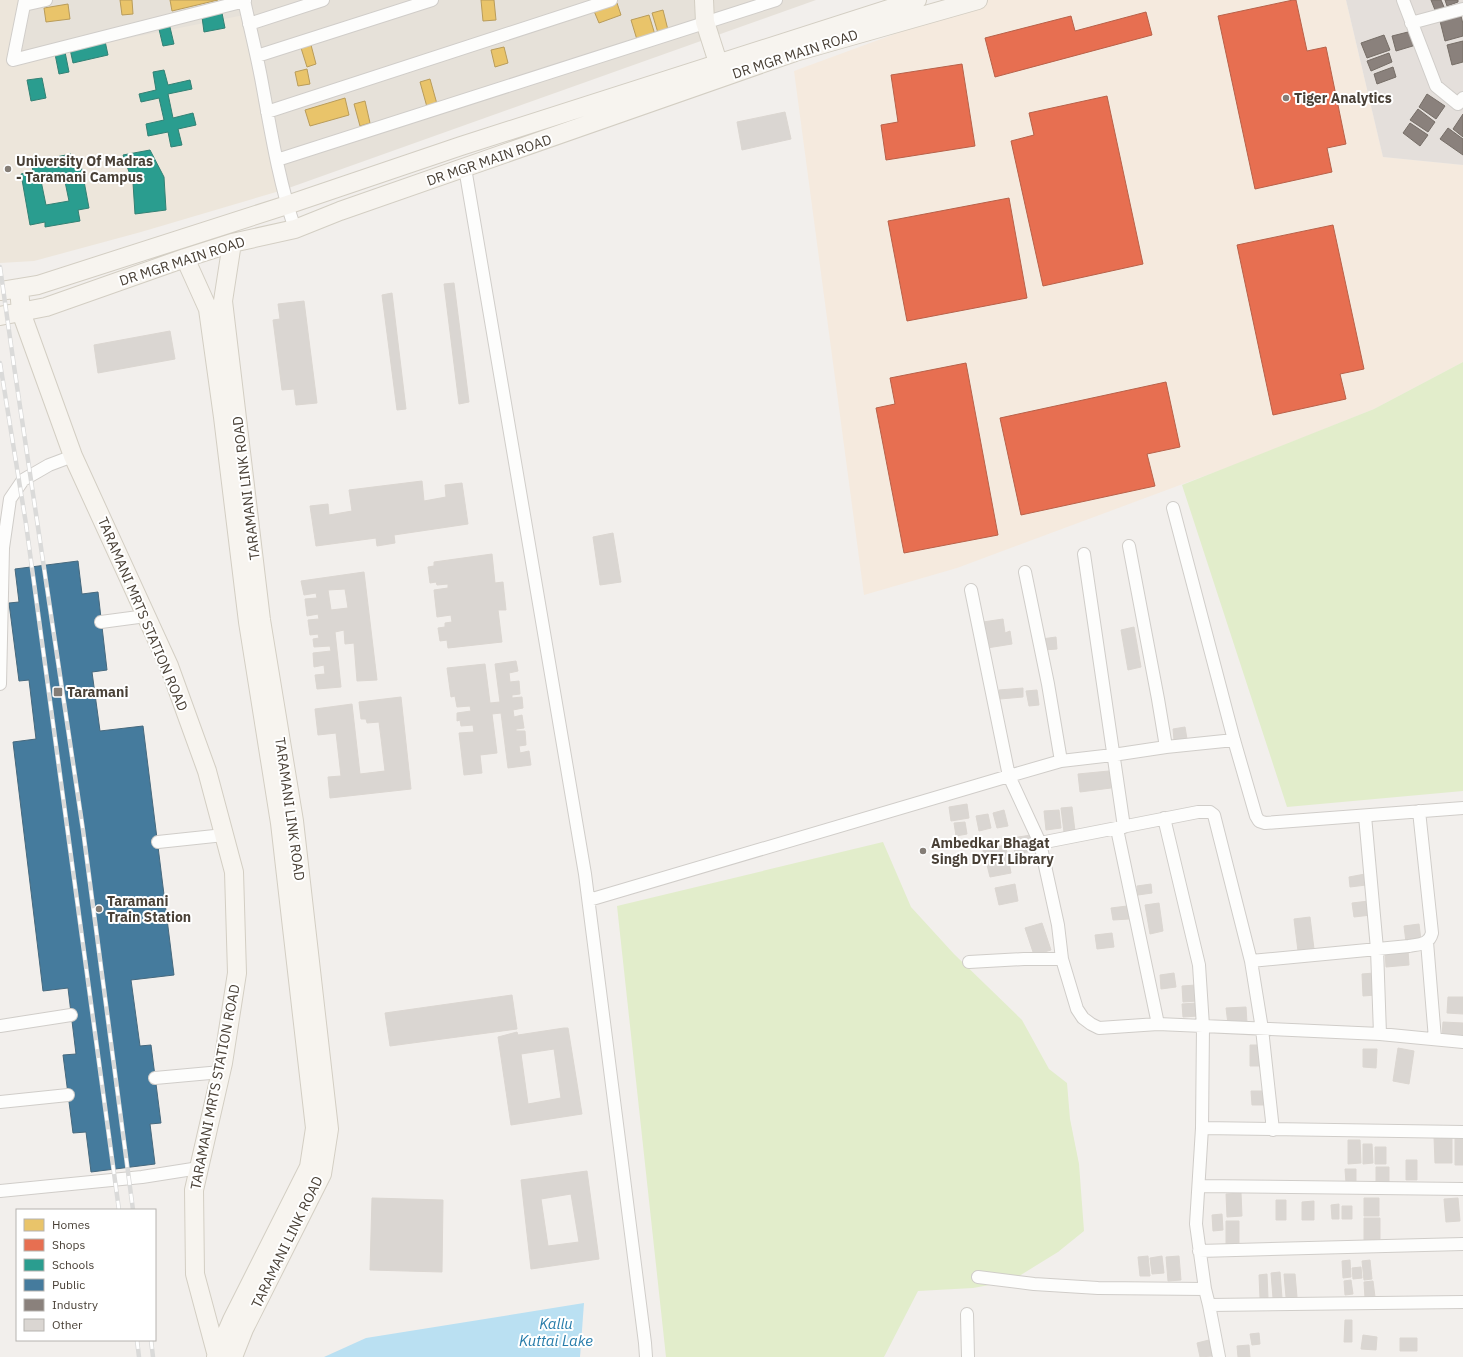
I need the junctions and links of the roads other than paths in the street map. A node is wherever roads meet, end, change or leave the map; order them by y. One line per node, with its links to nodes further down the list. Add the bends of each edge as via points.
1 (46, 0): 11 (street)
2 (323, 0): 15 (street)
3 (432, 0): 16 (street)
4 (611, 0): 19 (street)
5 (704, 0): 13 (street)
6 (776, 0): 13 (street)
7 (917, 0): 17 (street, DR MGR MAIN ROAD)
8 (978, 0): 17 (street, DR MGR MAIN ROAD)
9 (1403, 0): 14 (street)
10 (244, 1): 11 (street, via 13,60); 15 (street)
11 (24, 2)
12 (1463, 9): 14 (street)
13 (705, 22): 17 (street); 20 (street)
14 (1411, 23): 18 (street, via 1436,86)
15 (249, 24): 16 (street)
16 (257, 56): 19 (street)
17 (721, 71): 21 (street, DR MGR MAIN ROAD); 22 (street, DR MGR MAIN ROAD, via 461,146)
18 (1461, 101)
19 (268, 112): 20 (street)
20 (277, 160): 22 (street)
21 (465, 168): 23 (street, DR MGR MAIN ROAD); 54 (street)
22 (287, 205): 23 (street); 26 (street, DR MGR MAIN ROAD, via 38,285)
23 (295, 229): 24 (street, DR MGR MAIN ROAD)
24 (232, 243): 25 (street, DR MGR MAIN ROAD); 86 (street, TARAMANI LINK ROAD, via 223,301 261,620 294,821 329,1129 322,1174 244,1329)
25 (185, 258): 28 (street, DR MGR MAIN ROAD, via 46,307); 86 (street, TARAMANI LINK ROAD, via 208,309 248,622 280,823 315,1128 309,1167 232,1320)
26 (19, 288): 27 (street, DR MGR MAIN ROAD); 28 (street, TARAMANI MRTS STATION ROAD)
27 (0, 291)
28 (21, 312): 29 (street, DR MGR MAIN ROAD); 30 (street, TARAMANI MRTS STATION ROAD)
29 (0, 316)
30 (73, 456): 33 (street, via 49,465 23,480 10,499); 37 (street, TARAMANI MRTS STATION ROAD)
31 (1173, 508): 41 (street)
32 (1129, 546): 42 (street)
33 (1, 548): 39 (street)
34 (1084, 554): 43 (street)
35 (1025, 572): 44 (street)
36 (971, 590): 45 (street)
37 (146, 616): 38 (street); 51 (street, TARAMANI MRTS STATION ROAD, via 169,666 207,771)
38 (101, 622)
39 (1, 669): 40 (street)
40 (0, 684)
41 (1234, 740): 42 (street); 48 (street, via 1259,822)
42 (1166, 747): 43 (street)
43 (1113, 755): 44 (street); 50 (street)
44 (1062, 761): 45 (street)
45 (1009, 776): 53 (street); 54 (street)
46 (1463, 808): 47 (street)
47 (1419, 811): 48 (street); 55 (street, via 1432,933)
48 (1365, 816): 56 (street)
49 (1164, 818): 50 (street); 58 (street, via 1204,812 1214,815); 63 (street, via 1199,965)
50 (1121, 828): 53 (street); 61 (street)
51 (224, 835): 52 (street); 68 (street, TARAMANI MRTS STATION ROAD, via 234,872 237,973)
52 (158, 842)
53 (1040, 843): 57 (street, via 1058,925)
54 (589, 900): 87 (street)
55 (1428, 942): 56 (street); 66 (street)
56 (1377, 949): 58 (street); 65 (street)
57 (1062, 959): 59 (street); 61 (street, via 1077,1009 1091,1024 1099,1028)
58 (1251, 961): 64 (street)
59 (970, 962)
60 (71, 1014): 62 (street)
61 (1158, 1024): 63 (street)
62 (0, 1026)
63 (1203, 1026): 64 (street); 72 (street)
64 (1262, 1029): 65 (street); 73 (street)
65 (1380, 1034): 66 (street)
66 (1435, 1039): 67 (street)
67 (1463, 1042)
68 (221, 1072): 69 (street); 75 (street, TARAMANI MRTS STATION ROAD)
69 (156, 1078)
70 (68, 1095): 71 (street)
71 (0, 1102)
72 (1202, 1128): 73 (street); 76 (street)
73 (1273, 1130): 74 (street)
74 (1463, 1132)
75 (199, 1168): 78 (street, via 142,1177); 86 (street, TARAMANI MRTS STATION ROAD, via 194,1190 195,1274)
76 (1199, 1186): 77 (street); 80 (street, via 1196,1224)
77 (1463, 1189)
78 (0, 1190)
79 (1463, 1244): 80 (street)
80 (1199, 1251): 82 (street)
81 (978, 1277): 82 (street, via 1098,1288)
82 (1205, 1290): 84 (street)
83 (1463, 1302): 84 (street)
84 (1209, 1305): 89 (street)
85 (967, 1314): 88 (street)
86 (222, 1357)
87 (646, 1357)
88 (968, 1357)
89 (1219, 1357)

